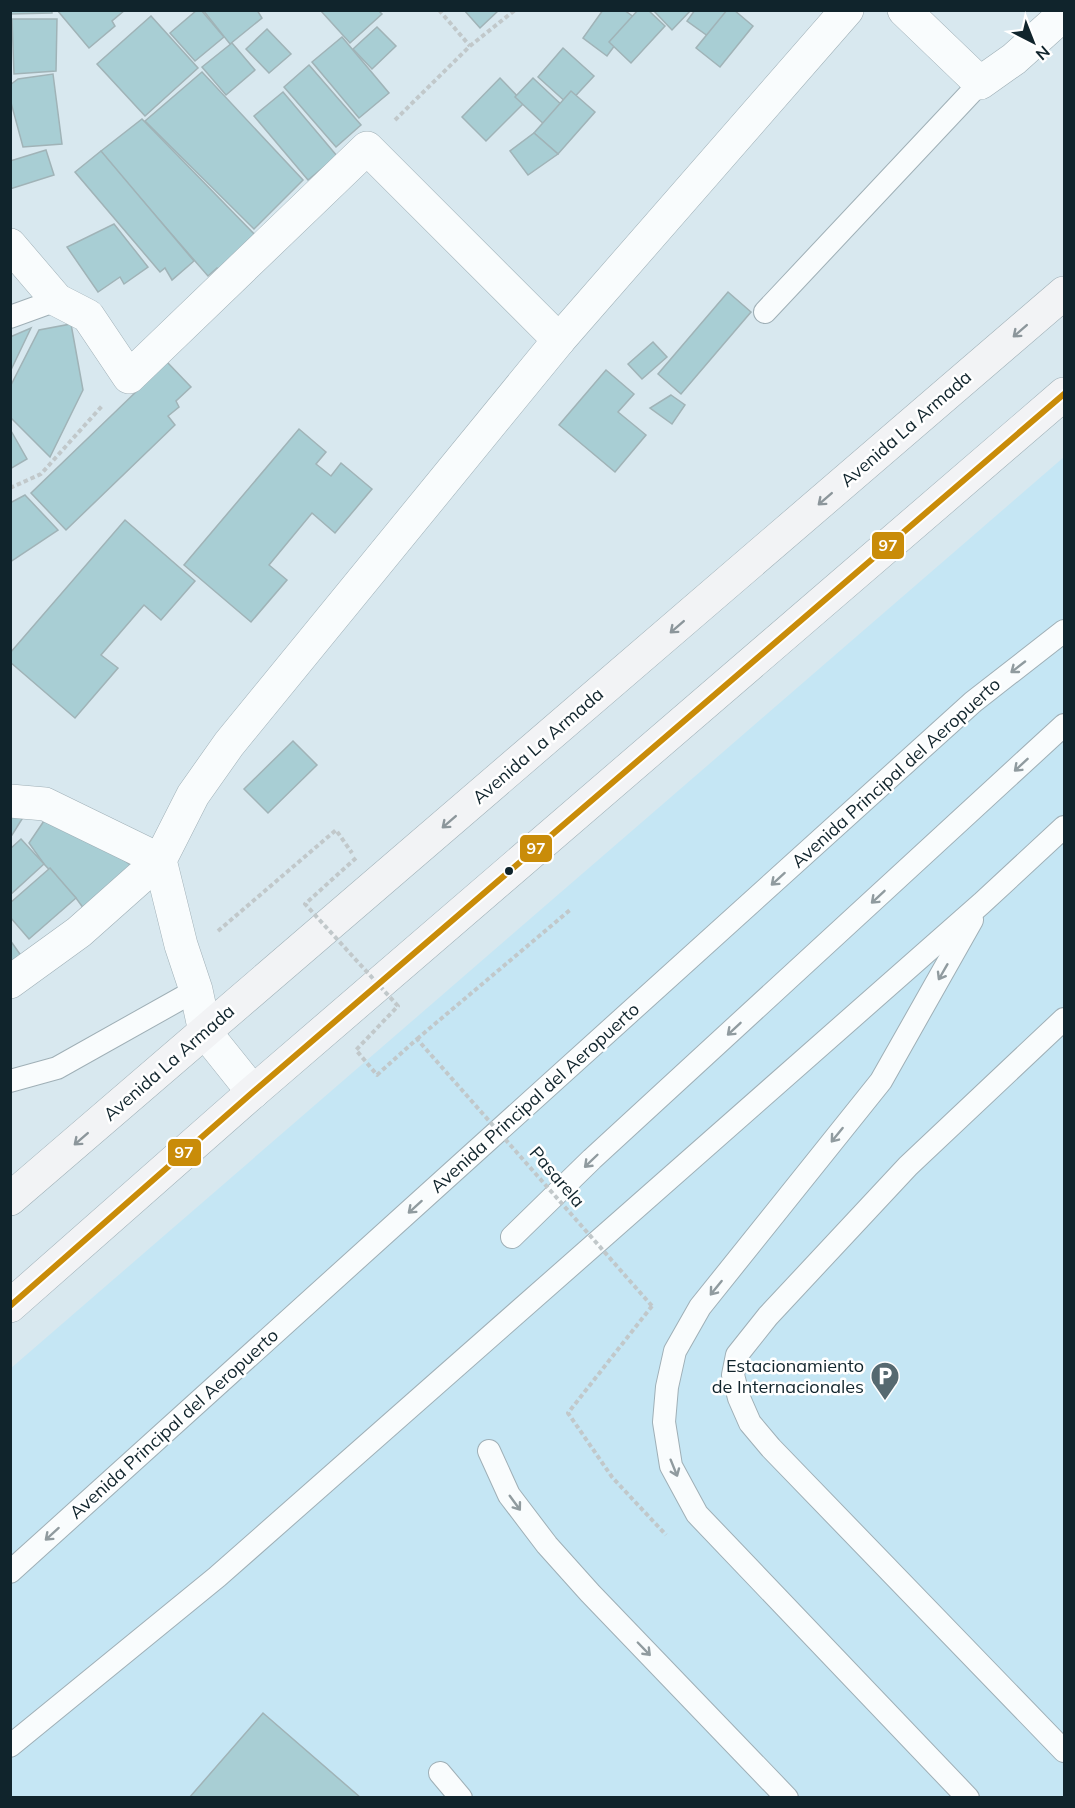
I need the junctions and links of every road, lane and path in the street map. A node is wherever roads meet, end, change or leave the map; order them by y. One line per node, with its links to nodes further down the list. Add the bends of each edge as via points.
1 (439, 10): 6 (path)
2 (515, 10): 6 (path)
3 (847, 10): 14 (street)
4 (904, 10): 7 (street)
5 (1065, 14): 7 (street)
6 (470, 46): 8 (path)
7 (980, 83): 12 (lane)
8 (368, 148): 14 (street); 15 (street)
9 (10, 245): 11 (street)
10 (1065, 293): 29 (main road, Avenida La Armada, one-way to 29)
11 (57, 300): 13 (lane); 15 (street, via 88,316)
12 (765, 312)
13 (10, 317)
14 (560, 340): 22 (street, via 229,744 192,795)
15 (129, 377): 17 (path, via 41,474)
16 (1065, 394): 32 (main road)
17 (10, 488)
18 (1065, 631): 38 (lane, Avenida Principal del Aeropuerto, one-way to 38, via 973,702)
19 (1065, 725): 34 (lane, one-way to 34, via 601,1151)
20 (10, 801): 22 (street, via 45,804)
21 (1065, 827): 23 (lane)
22 (160, 860): 25 (street); 26 (street, via 79,932)
23 (982, 903): 39 (lane, via 217,1577); 44 (lane, one-way to 44, via 881,1081 700,1307 675,1351 664,1422 671,1466 698,1514)
24 (570, 910): 30 (path)
25 (186, 958): 27 (street); 30 (path, bridge, via 336,830 356,858 306,904 398,1006 356,1050 377,1075)
26 (10, 982)
27 (196, 990): 29 (street); 31 (lane, via 57,1068)
28 (1065, 1019): 40 (lane, via 908,1166 808,1272 737,1355 734,1375 750,1423 771,1448)
29 (205, 1032): 32 (street); 33 (main road, Avenida La Armada, one-way to 33)
30 (417, 1039): 36 (path, Pasarela, bridge)
31 (10, 1081)
32 (253, 1092): 35 (main road)
33 (10, 1199)
34 (512, 1238)
35 (10, 1306)
36 (652, 1306)
37 (489, 1451): 43 (lane, one-way to 43, via 509,1495 547,1545)
38 (10, 1572)
39 (10, 1746)
40 (1065, 1751)
41 (440, 1773): 42 (lane)
42 (461, 1797)
43 (787, 1797)
44 (968, 1797)

